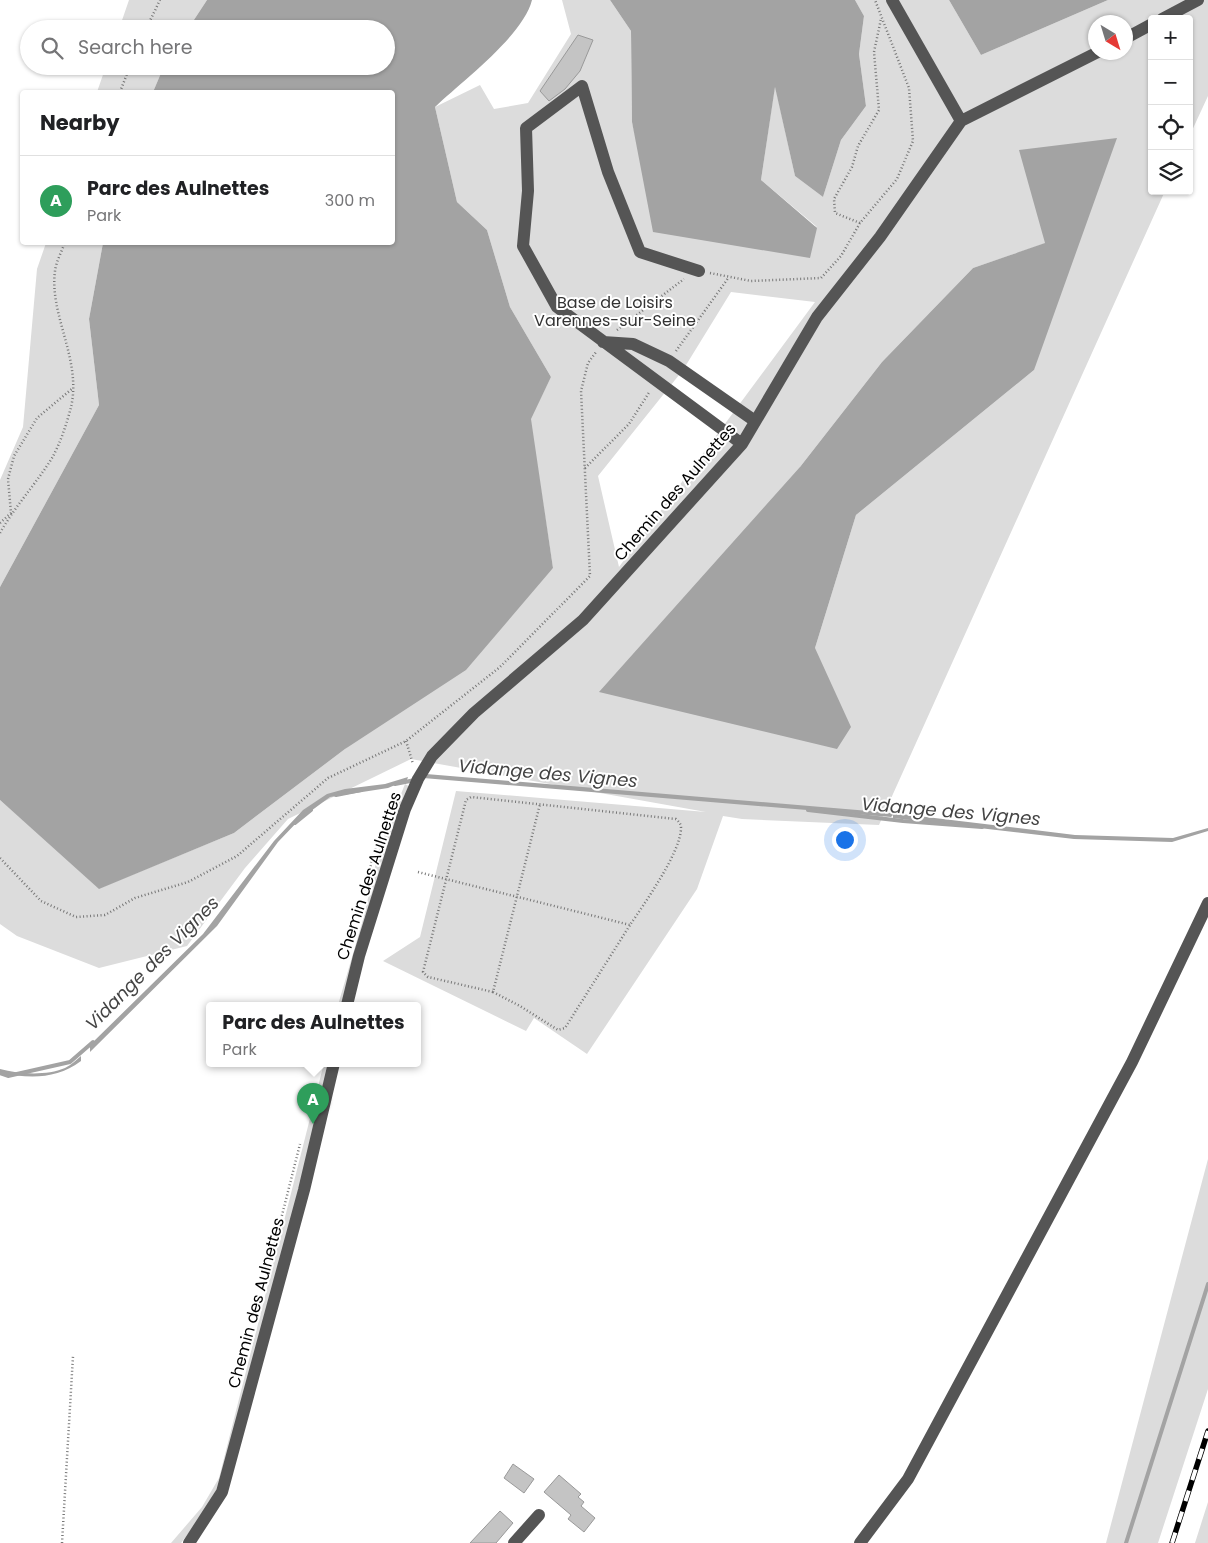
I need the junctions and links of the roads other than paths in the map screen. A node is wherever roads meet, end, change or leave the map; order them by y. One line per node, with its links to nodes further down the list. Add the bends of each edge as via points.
1 (892, 0): 7 (street)
2 (1198, 0): 3 (street)
3 (1170, 15)
4 (1148, 26): 5 (street)
5 (1133, 34)
6 (1088, 57): 7 (street, Chemin des Aulnettes)
7 (960, 121): 10 (street, Chemin des Aulnettes, via 880,237 817,317)
8 (699, 271): 9 (street, via 640,252 608,172 582,86 526,128 528,191 524,246 557,307)
9 (602, 342): 10 (street, via 633,344 669,361); 11 (street)
10 (755, 421): 11 (street, Chemin des Aulnettes)
11 (742, 444): 13 (street, Chemin des Aulnettes, via 583,620 474,713 432,756 405,809 359,956)
12 (1208, 903): 18 (street, via 1132,1062 908,1479)
13 (349, 1002)
14 (333, 1067): 16 (street, Chemin des Aulnettes, via 304,1190 222,1492)
15 (539, 1515): 17 (street)
16 (189, 1543)
17 (514, 1543)
18 (860, 1543)

